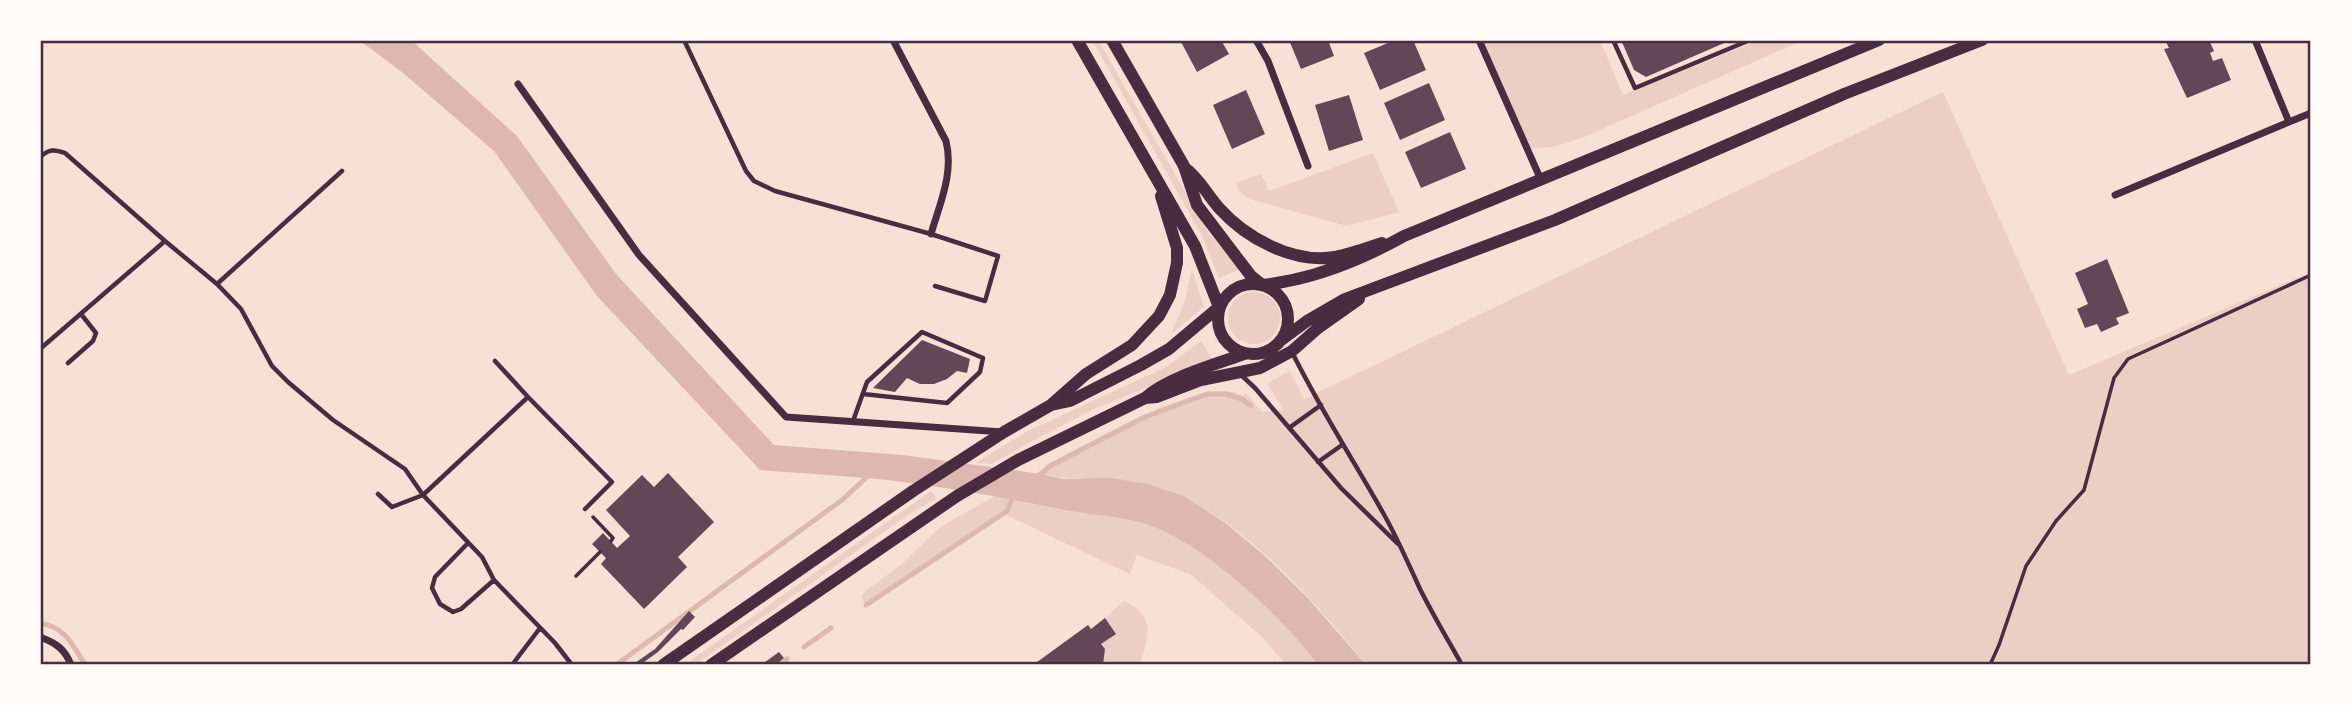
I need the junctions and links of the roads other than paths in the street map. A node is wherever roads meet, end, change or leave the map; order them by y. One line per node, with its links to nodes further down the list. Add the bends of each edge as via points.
1 (684, 40): 22 (lane, via 754,181 775,191)
2 (893, 40): 22 (street, via 949,152 948,177)
3 (1077, 40): 19 (main road)
4 (1112, 40): 16 (main road)
5 (1256, 40): 17 (street)
6 (1479, 40): 20 (street)
7 (1613, 40): 8 (lane, via 1635,88)
8 (1749, 40)
9 (1879, 40): 20 (main road)
10 (1982, 40): 28 (main road, via 1844,94 1555,220)
11 (2255, 40): 14 (street)
12 (518, 83): 43 (street, via 639,255 786,418)
13 (2311, 113): 14 (street)
14 (2289, 122): 21 (street)
15 (40, 157): 24 (lane, via 55,149 65,153)
16 (1184, 166): 23 (main road, via 1236,223 1280,250 1336,257); 26 (main road, via 1197,205)
17 (1308, 166)
18 (342, 171): 25 (lane)
19 (1154, 172): 29 (main road, via 1195,246); 41 (main road, via 1177,247 1170,295 1160,316 1132,345 1086,374)
20 (1541, 181): 23 (main road)
21 (2115, 195)
22 (931, 234): 27 (lane, via 998,256 985,301)
23 (1404, 236): 26 (main road, via 1368,257)
24 (164, 241): 25 (lane); 30 (lane)
25 (217, 284): 49 (lane, via 241,309 272,366 288,383 332,420 405,469)
26 (1262, 285): 29 (main road, via 1241,286); 31 (main road, via 1284,303 1288,323)
27 (935, 286)
28 (1372, 290): 31 (main road, via 1345,299); 33 (main road)
29 (1219, 307): 34 (main road, via 1221,335); 41 (main road, via 1141,365 1070,401)
30 (81, 314): 32 (lane); 36 (lane, via 96,333)
31 (1280, 341): 34 (main road, via 1264,353)
32 (40, 349)
33 (1292, 351): 37 (main road, via 1260,368); 42 (lane)
34 (1244, 354): 40 (main road, via 1169,382)
35 (495, 361): 39 (lane)
36 (68, 363)
37 (1238, 372): 40 (main road); 44 (lane)
38 (863, 394): 38 (lane, via 867,382 922,332 983,358 980,372 947,403); 43 (lane)
39 (528, 397): 49 (lane); 50 (lane, via 612,482)
40 (1145, 398): 60 (main road, via 1018,460 957,496)
41 (1051, 405): 45 (main road)
42 (1321, 405): 44 (lane); 46 (lane)
43 (853, 421): 45 (street)
44 (1289, 428): 47 (lane)
45 (1004, 432): 59 (main road)
46 (1342, 445): 47 (lane); 52 (lane)
47 (1318, 461): 52 (lane)
48 (378, 494): 49 (lane, via 392,507)
49 (423, 495): 51 (lane)
50 (585, 509)
51 (468, 543): 53 (lane); 53 (lane, via 435,577 432,588 440,604 453,612 461,609)
52 (1404, 550): 61 (lane)
53 (494, 580): 54 (lane)
54 (540, 628): 57 (lane); 58 (lane)
55 (40, 637): 56 (street, via 67,652)
56 (71, 665)
57 (512, 665)
58 (572, 665)
59 (663, 665)
60 (711, 665)
61 (1462, 665)

